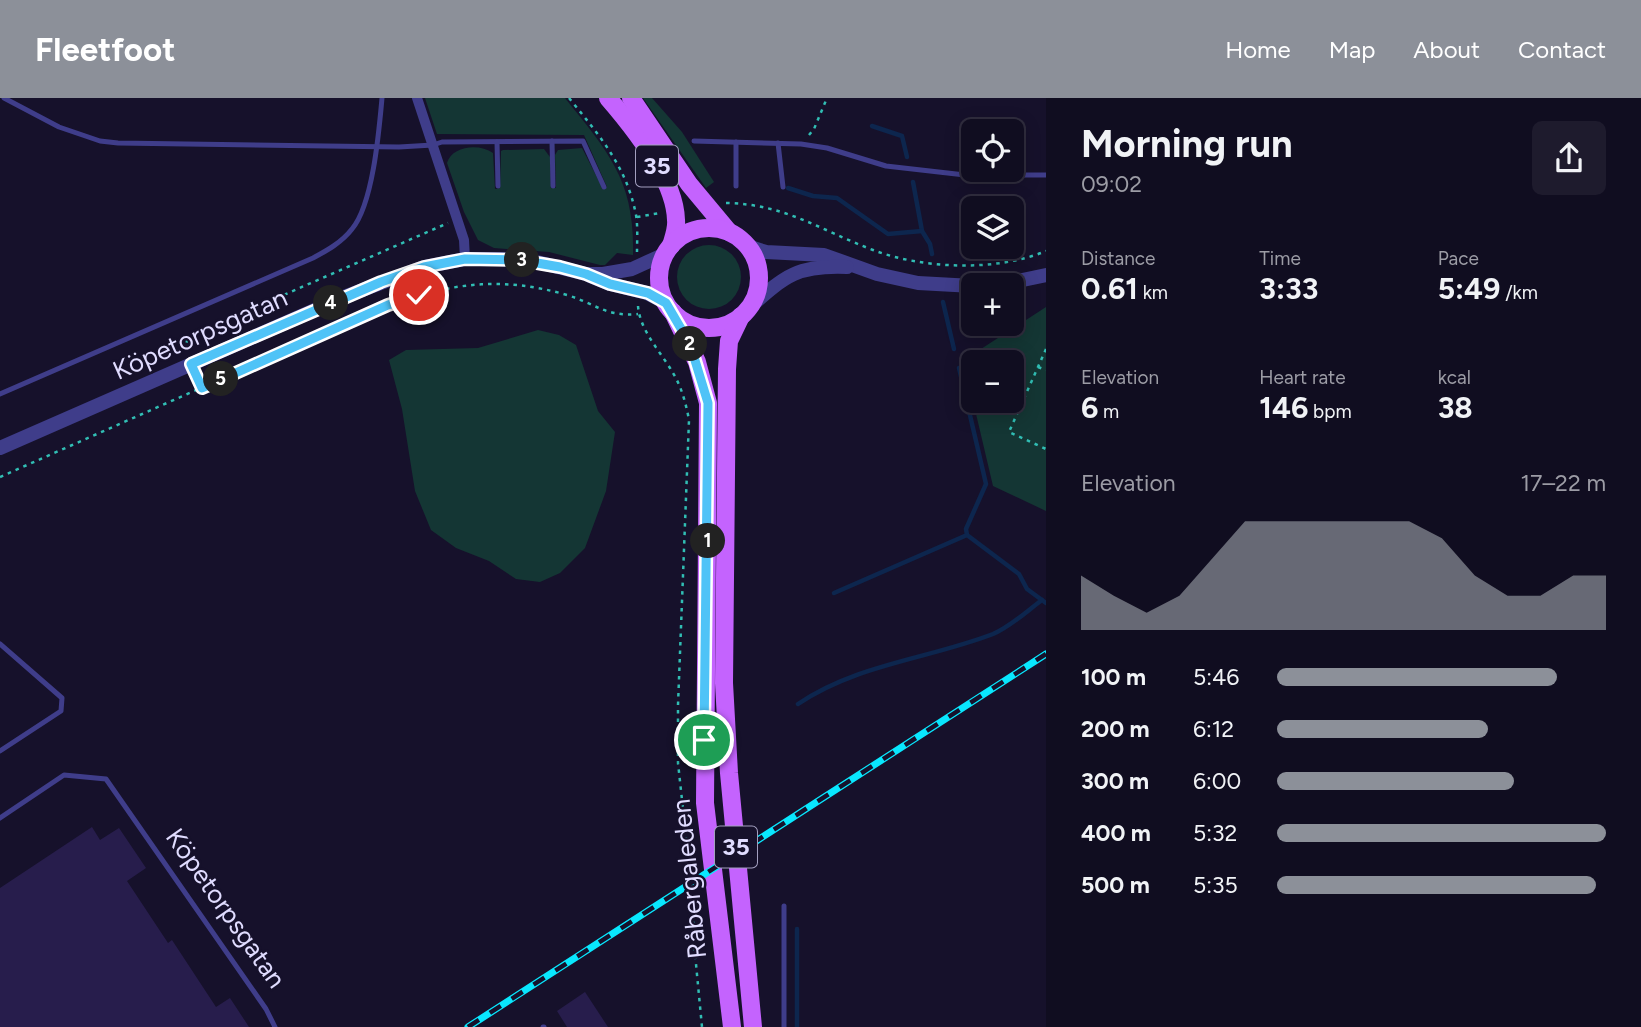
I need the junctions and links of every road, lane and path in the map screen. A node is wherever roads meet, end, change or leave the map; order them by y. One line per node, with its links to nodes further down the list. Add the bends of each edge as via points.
1 (4, 98): 15 (lane, via 59,127 100,141)
2 (382, 98): 15 (lane)
3 (417, 98): 14 (street)
4 (569, 98): 24 (path, via 617,159)
5 (608, 98): 28 (main road, 35, via 636,132 667,187 676,220)
6 (631, 98): 26 (main road, 35, via 689,184)
7 (827, 98): 13 (path, via 814,129)
8 (552, 141): 10 (lane); 18 (lane); 20 (lane, via 583,141)
9 (694, 141): 11 (lane)
10 (497, 142): 14 (lane); 17 (lane)
11 (736, 142): 12 (lane); 19 (lane)
12 (778, 143): 13 (lane); 21 (lane)
13 (801, 144): 16 (lane, via 886,166 965,175)
14 (433, 145): 15 (lane); 25 (street)
15 (377, 146): 43 (lane, via 355,226 334,246)
16 (1046, 175)
17 (498, 186)
18 (553, 186)
19 (736, 186)
20 (604, 187)
21 (783, 187)
22 (716, 203): 29 (path, via 790,213 907,261 972,265)
23 (667, 212): 24 (path)
24 (637, 217): 30 (path)
25 (457, 219): 31 (street); 40 (path, via 190,336 186,351)
26 (729, 232): 27 (main road, 35); 28 (main road, via 697,229)
27 (747, 246): 32 (street, via 766,252 824,255); 38 (main road, 35, via 759,276 757,292)
28 (668, 250): 33 (street, Köpetorpsgatan, via 618,272); 37 (main road, 35, via 659,279)
29 (1046, 251)
30 (637, 258)
31 (465, 259): 33 (street, Köpetorpsgatan, via 520,260); 40 (street, Köpetorpsgatan, via 381,282)
32 (858, 267): 36 (street, via 918,283); 38 (street, via 822,266 790,274)
33 (586, 274): 37 (street, Köpetorpsgatan, via 648,293)
34 (1046, 275): 35 (street)
35 (1024, 280)
36 (961, 285)
37 (669, 308): 38 (main road, via 692,325 706,328 728,324); 53 (main road, Råbergaleden / 35, via 697,362 708,403 705,803)
38 (745, 312): 54 (main road, Råbergaleden / 35, via 733,328 727,369 723,683)
39 (1046, 349): 41 (path)
40 (191, 364): 44 (street, Köpetorpsgatan)
41 (1038, 367): 42 (path); 45 (path, via 1009,432)
42 (1046, 370)
43 (0, 394)
44 (0, 448)
45 (1046, 449)
46 (0, 477): 52 (path, via 388,305 442,288 509,284 571,296 614,315 638,314 679,385 689,420 678,763)
47 (0, 644): 48 (lane, via 62,698 61,711)
48 (0, 751)
49 (0, 818): 51 (lane, Köpetorpsgatan, via 64,775 106,779 267,1009)
50 (784, 906): 55 (lane)
51 (275, 1027)
52 (702, 1027)
53 (732, 1027)
54 (753, 1027)
55 (784, 1027)

